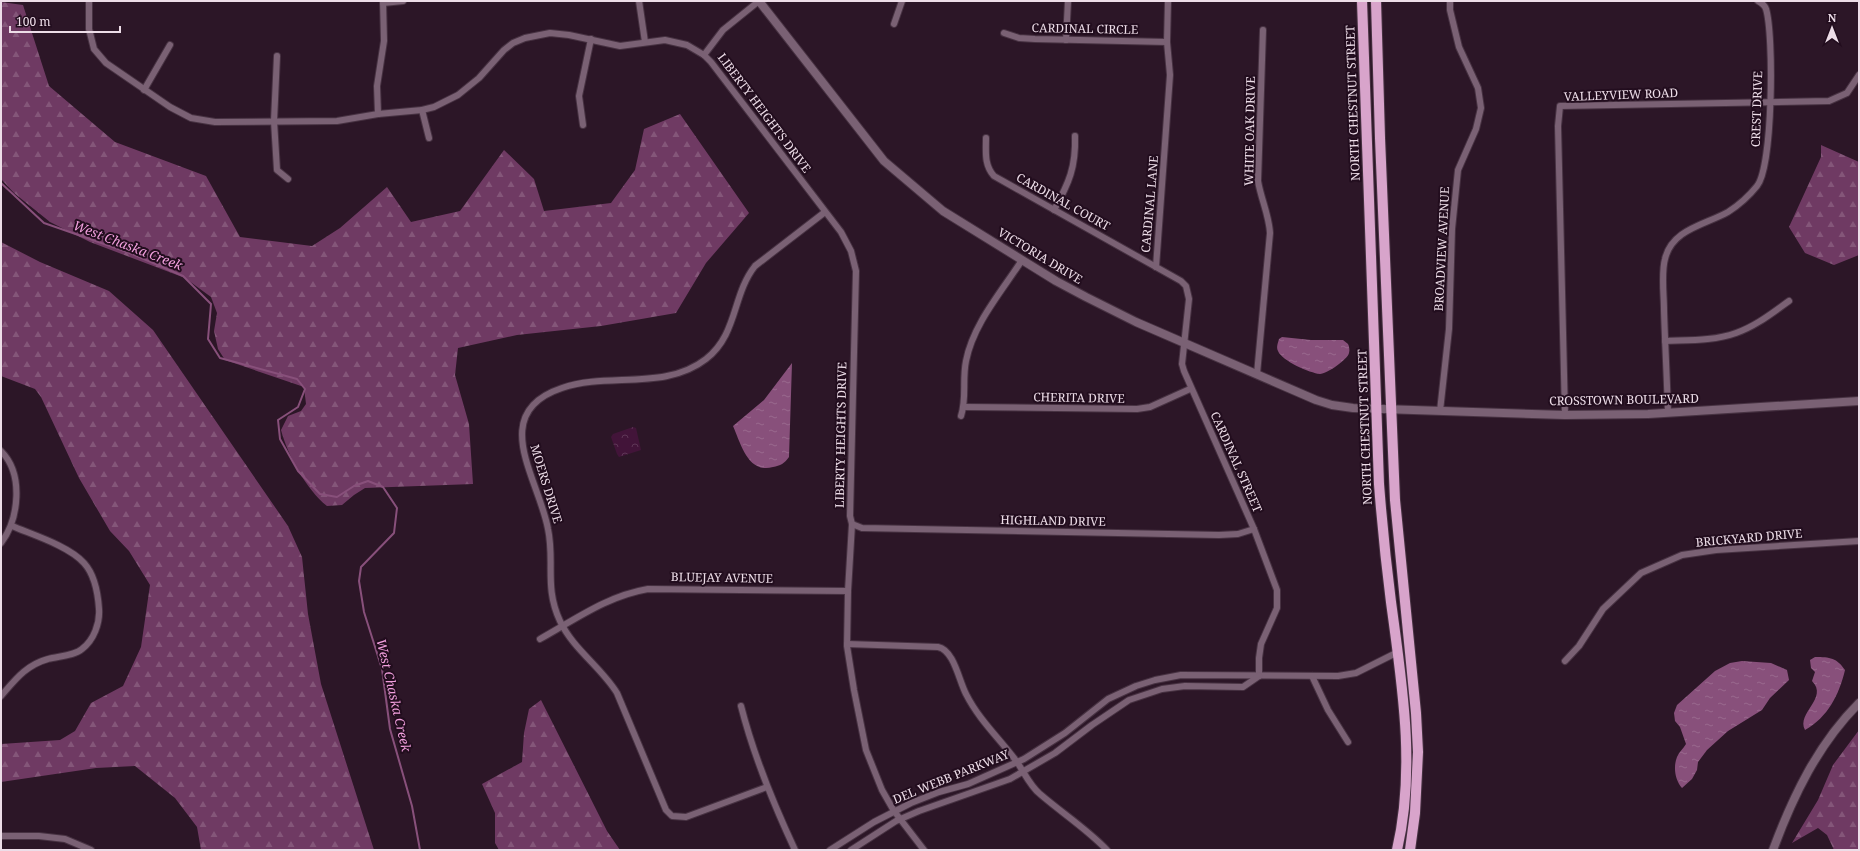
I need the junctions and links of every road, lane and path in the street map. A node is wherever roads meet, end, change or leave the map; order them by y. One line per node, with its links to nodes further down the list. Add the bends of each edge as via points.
1 (89, 1): 24 (street, LIBERTY HEIGHTS DRIVE, via 89,29 94,49 106,62)
2 (403, 1): 12 (street)
3 (639, 1): 18 (street)
4 (759, 1): 21 (street, via 723,30); 36 (street, VICTORIA DRIVE, via 884,162 942,211)
5 (902, 1): 13 (street)
6 (1068, 1): 17 (street)
7 (1168, 1): 19 (street, CARDINAL LANE)
8 (1362, 1): 45 (main road, NORTH CHESTNUT STREET)
9 (1376, 1): 46 (main road)
10 (1450, 1): 47 (street, BROADVIEW AVENUE, via 1459,47 1478,88 1481,108 1476,128 1458,170 1452,229 1449,329)
11 (1758, 1): 25 (street, CREST DRIVE, via 1766,8 1770,28)
12 (383, 2): 27 (street, via 384,41 377,86)
13 (894, 24)
14 (1263, 30): 41 (street, WHITE OAK DRIVE, via 1258,181 1270,233)
15 (1004, 33): 17 (street, CARDINAL CIRCLE, via 1026,39)
16 (591, 40): 18 (street, LIBERTY HEIGHTS DRIVE, via 620,46); 26 (street, LIBERTY HEIGHTS DRIVE, via 550,32 525,38 504,50 479,78 458,95); 29 (street, via 579,96)
17 (1066, 40): 19 (street, CARDINAL CIRCLE)
18 (645, 42): 21 (street, LIBERTY HEIGHTS DRIVE, via 676,42)
19 (1167, 42): 37 (street, CARDINAL LANE, via 1170,75)
20 (170, 45): 24 (street)
21 (704, 55): 35 (street, LIBERTY HEIGHTS DRIVE, via 712,62)
22 (277, 56): 28 (street)
23 (1859, 75): 25 (street, VALLEYVIEW ROAD, via 1847,93 1829,101)
24 (144, 90): 28 (street, LIBERTY HEIGHTS DRIVE, via 191,118 215,122)
25 (1770, 101): 39 (street, CREST DRIVE, via 1769,140 1758,184 1745,199 1727,212 1700,223 1676,238 1666,254); 49 (street, VALLEYVIEW ROAD, via 1560,106 1558,126)
26 (422, 110): 27 (street, LIBERTY HEIGHTS DRIVE); 31 (street)
27 (378, 114): 28 (street, LIBERTY HEIGHTS DRIVE, via 337,121)
28 (274, 121): 33 (street, via 277,170)
29 (583, 125)
30 (1075, 136): 34 (street, via 1076,154 1073,170)
31 (429, 138)
32 (986, 138): 34 (street, CARDINAL COURT, via 986,161 991,173)
33 (288, 179)
34 (1054, 210): 37 (street, CARDINAL COURT)
35 (825, 212): 52 (street, LIBERTY HEIGHTS DRIVE, via 846,241 856,271 850,516); 58 (street, MOERS DRIVE, via 755,266 741,289 729,330 717,347 701,362 671,376 572,384 542,397 530,408 522,429 522,444 548,529 551,597)
36 (1022, 260): 40 (street, VICTORIA DRIVE, via 1104,306); 44 (street, via 972,339 966,362)
37 (1156, 267): 40 (street, CARDINAL LANE, via 1181,281 1188,290)
38 (1789, 301): 39 (street, via 1758,323 1736,333 1710,339)
39 (1665, 341): 48 (street, CREST DRIVE)
40 (1184, 343): 41 (street, VICTORIA DRIVE); 42 (street, CARDINAL STREET, via 1182,364)
41 (1256, 374): 45 (street, VICTORIA DRIVE, via 1332,405)
42 (1190, 389): 44 (street, CHERITA DRIVE, via 1150,407 1137,409); 54 (street, CARDINAL STREET)
43 (1859, 401): 48 (street, CROSSTOWN BOULEVARD)
44 (964, 407): 50 (street)
45 (1377, 410): 46 (street, VICTORIA DRIVE); 61 (main road, NORTH CHESTNUT STREET, via 1379,484 1385,557)
46 (1390, 410): 47 (street, CROSSTOWN BOULEVARD); 82 (main road, via 1399,556 1418,752)
47 (1440, 411): 49 (street, CROSSTOWN BOULEVARD)
48 (1668, 413): 49 (street, CROSSTOWN BOULEVARD)
49 (1565, 415)
50 (961, 416)
51 (1, 450): 53 (street, via 15,478)
52 (852, 524): 54 (street, HIGHLAND DRIVE, via 862,528 1219,535 1238,534); 57 (street)
53 (12, 526): 56 (street); 65 (street, via 74,554 85,563 96,588 99,611 97,627 90,642 81,650 34,664 19,674)
54 (1254, 529): 63 (street, CARDINAL STREET, via 1277,590 1277,608 1261,644)
55 (1859, 541): 62 (street, BRICKYARD DRIVE, via 1716,550 1682,555 1641,573 1603,609 1579,646)
56 (1, 543)
57 (848, 591): 58 (street, BLUEJAY AVENUE, via 648,589 603,602); 60 (street)
58 (563, 626): 59 (street, BLUEJAY AVENUE); 71 (street, MOERS DRIVE, via 617,693 662,803 670,814 675,817 686,817)
59 (540, 639)
60 (847, 644): 69 (street, via 945,649 975,711); 72 (street, via 866,750 882,790)
61 (1398, 652): 64 (street, DEL WEBB PARKWAY, via 1356,673); 81 (main road, NORTH CHESTNUT STREET, via 1406,722 1407,760)
62 (1565, 661)
63 (1260, 676): 64 (street, DEL WEBB PARKWAY); 69 (street, DEL WEBB PARKWAY, via 1181,675 1136,686 1108,699 1065,733); 70 (street, DEL WEBB PARKWAY, via 1243,687 1185,686 1162,689 1129,700 1056,753)
64 (1312, 676): 68 (street, via 1328,710)
65 (1, 696)
66 (1859, 703): 83 (street, via 1843,719 1810,767 1790,805)
67 (741, 706): 71 (street)
68 (1348, 742)
69 (1017, 762): 70 (street); 72 (street, DEL WEBB PARKWAY, via 968,784 925,796)
70 (1023, 772): 73 (street, DEL WEBB PARKWAY); 80 (street, via 1038,793 1064,811)
71 (767, 787): 76 (street)
72 (894, 811): 73 (street); 77 (street, DEL WEBB PARKWAY)
73 (901, 819): 78 (street, DEL WEBB PARKWAY); 79 (street)
74 (1, 836): 75 (street, via 65,839)
75 (91, 850)
76 (795, 850)
77 (830, 850)
78 (851, 850)
79 (924, 850)
80 (1107, 850)
81 (1397, 850)
82 (1410, 850)
83 (1773, 850)

